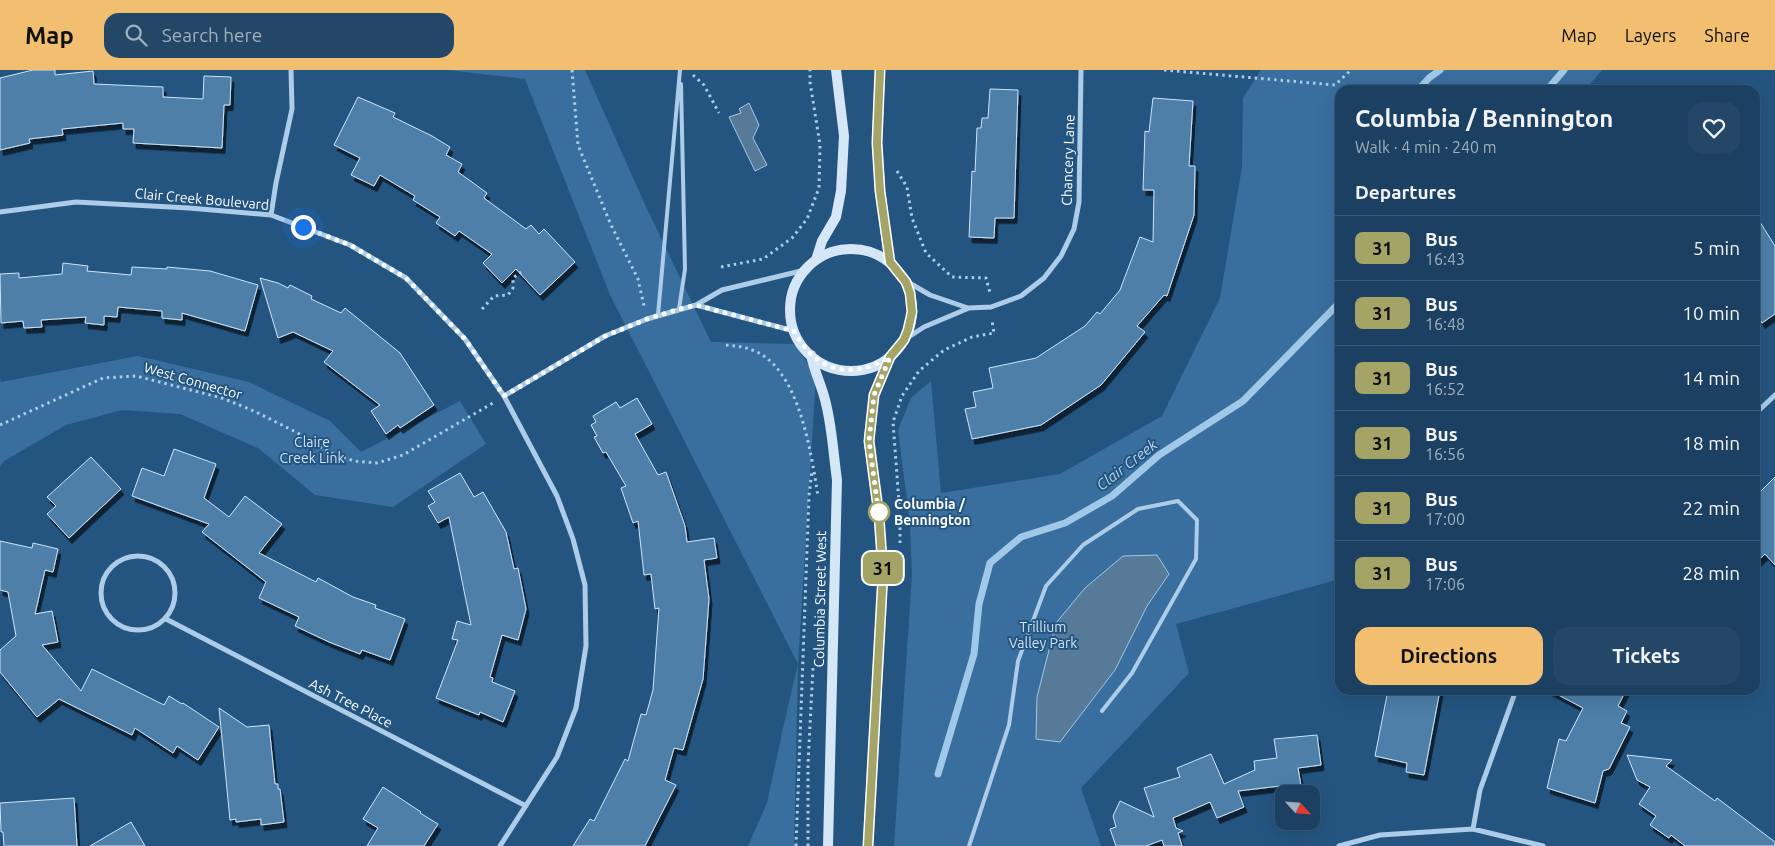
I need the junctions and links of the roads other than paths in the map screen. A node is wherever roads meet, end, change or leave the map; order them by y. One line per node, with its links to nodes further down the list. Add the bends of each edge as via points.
1 (291, 70): 7 (street, via 292,109)
2 (680, 70): 14 (lane, via 685,269); 15 (lane)
3 (836, 70): 8 (main road, via 844,136 841,191 836,217 822,241)
4 (880, 70): 9 (main road, via 877,143)
5 (1082, 70): 13 (street, Chancery Lane, via 1079,202 1074,230 1061,256 1044,278 1021,296 991,307)
6 (0, 212): 7 (street, Clair Creek Boulevard, via 76,202)
7 (271, 215): 21 (street, Clair Creek Boulevard, via 350,245 406,278 465,339)
8 (816, 260): 9 (main road, via 834,251 853,249 873,252); 10 (main road)
9 (890, 262): 11 (main road)
10 (805, 270): 12 (street, via 722,290); 16 (main road, via 792,299)
11 (906, 282): 13 (street, Chancery Lane, via 930,295); 17 (main road, via 912,312)
12 (696, 305): 14 (street); 16 (street)
13 (969, 308): 17 (street, Chancery Lane, via 924,327)
14 (679, 309): 15 (street)
15 (658, 315): 21 (street, via 605,336)
16 (794, 331): 18 (main road)
17 (904, 340): 19 (main road)
18 (811, 355): 19 (main road, via 842,370 875,366); 29 (main road, Columbia Street West, via 830,420 837,480)
19 (890, 357): 30 (main road, via 874,395 869,441 883,573)
20 (1775, 395): 22 (street)
21 (504, 396): 26 (street, Clair Creek Boulevard, via 557,496 585,585 586,646 576,708 557,757)
22 (1760, 409)
23 (166, 619): 23 (street, via 173,608 176,593 171,574 162,564 148,556 135,555 124,558 108,570 100,588 102,606 108,617 122,628 134,631 152,629); 26 (street, Ash Tree Place)
24 (1514, 695): 27 (street, via 1480,790)
25 (1102, 711): 31 (lane, via 1132,673 1196,559 1197,520 1178,501 1138,509 1083,545 1046,586 1018,661 1009,725)
26 (526, 806): 28 (street, Clair Creek Boulevard)
27 (1473, 829): 32 (street, via 1380,835); 33 (street)
28 (500, 846)
29 (828, 846)
30 (868, 846)
31 (969, 846)
32 (1339, 846)
33 (1543, 846)

